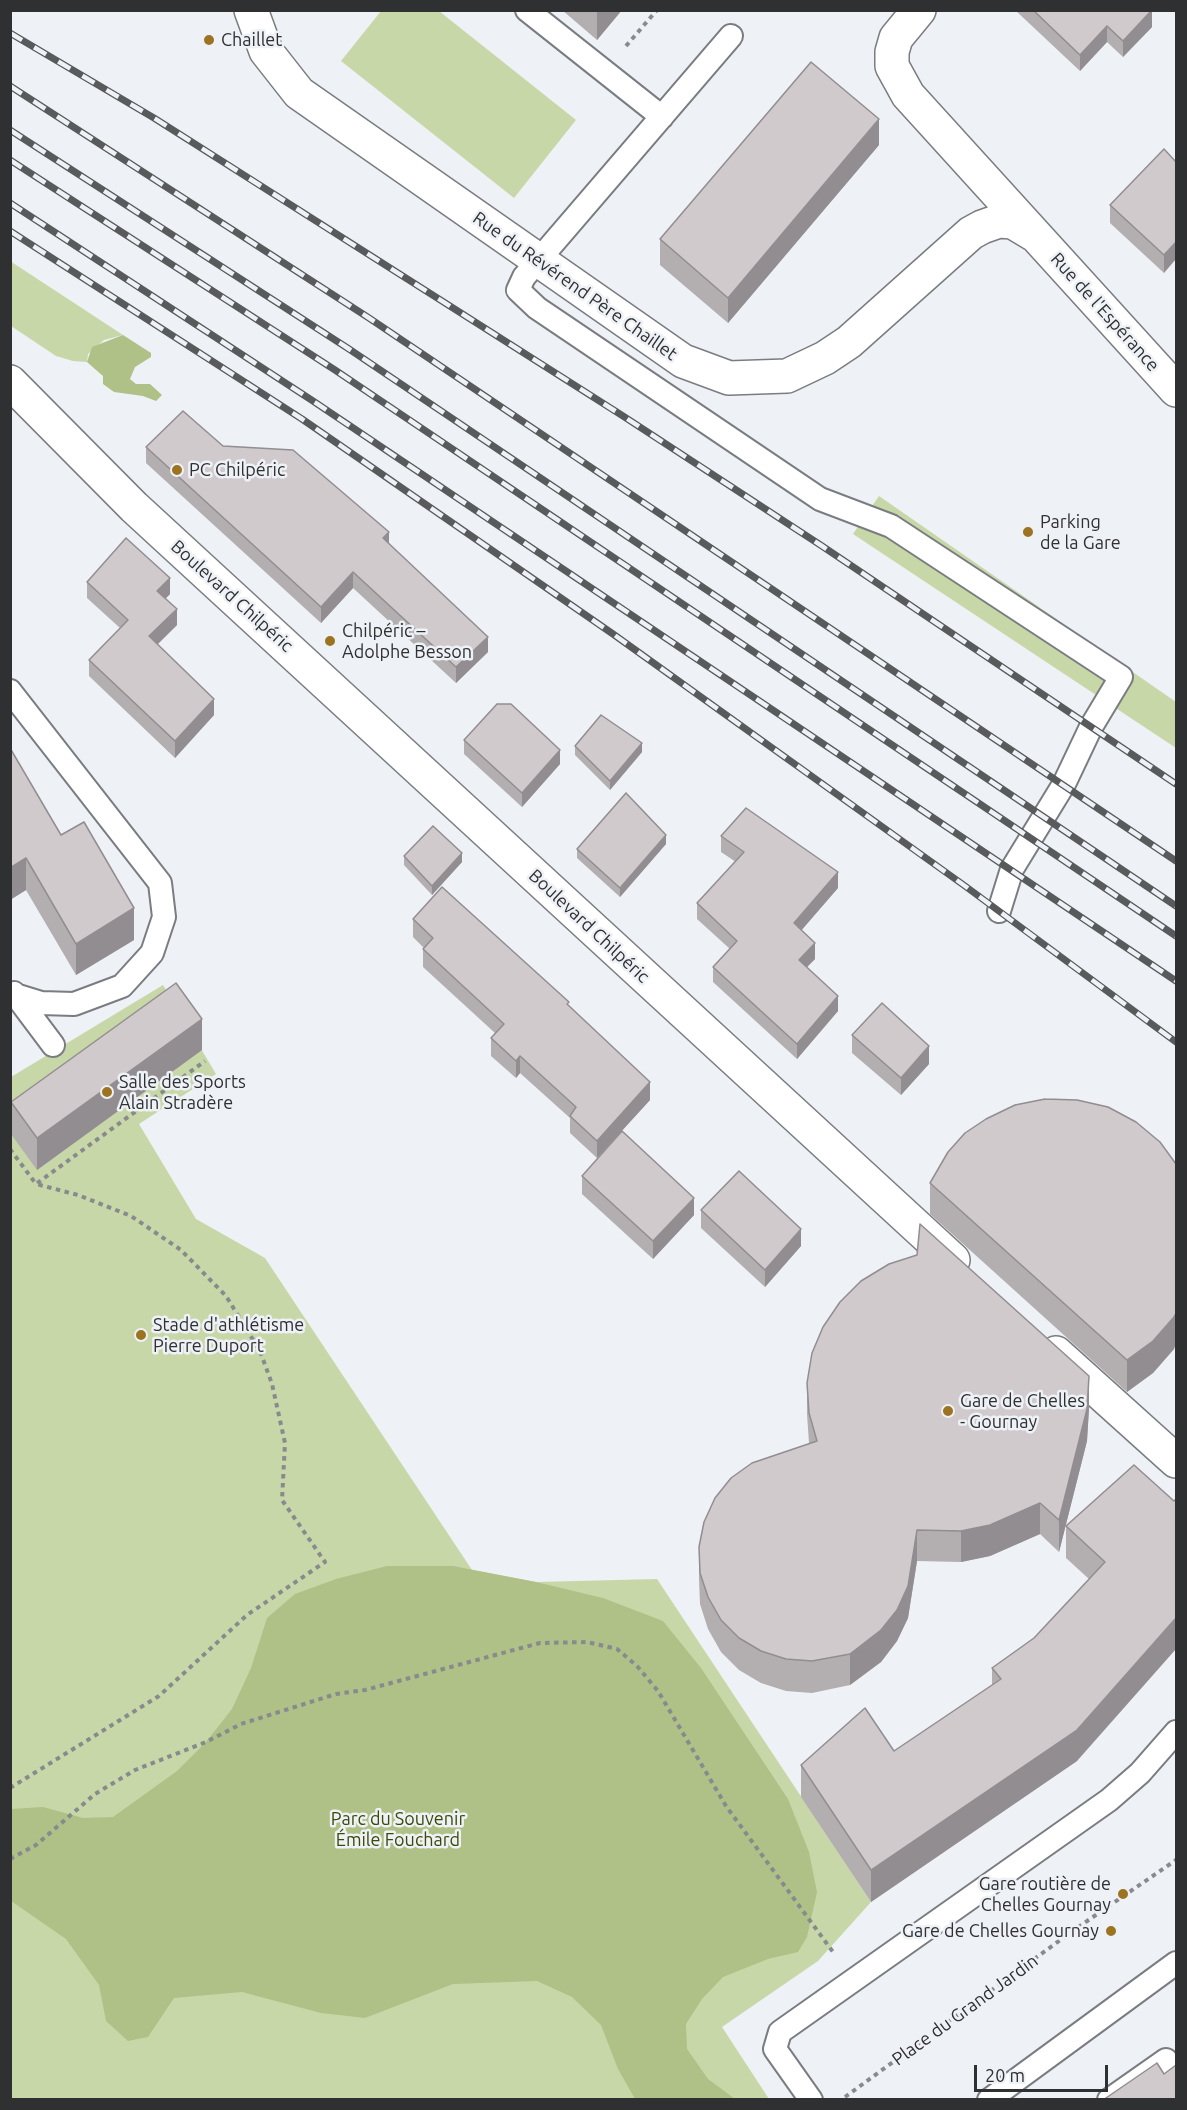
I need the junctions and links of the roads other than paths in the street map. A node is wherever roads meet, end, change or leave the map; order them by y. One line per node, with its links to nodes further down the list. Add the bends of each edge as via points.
1 (251, 10): 7 (street, Rue du Révérend Père Chaillet, via 266,51 299,93)
2 (527, 10): 5 (lane)
3 (919, 10): 6 (street, Rue de l'Espérance, via 896,38 892,66 898,80)
4 (731, 36): 5 (lane)
5 (662, 117): 7 (lane)
6 (1034, 234): 7 (street, Rue du Révérend Père Chaillet, via 1013,222 999,222 970,233 849,342 787,376 729,378 683,361); 9 (street, Rue de l'Espérance)
7 (539, 261): 11 (lane, via 518,290 537,308 820,499 891,526 1121,677 1012,870)
8 (10, 382): 14 (street, Boulevard Chilpéric, via 134,507)
9 (1176, 390)
10 (10, 691): 12 (lane, via 160,883 164,917 152,953 122,986 74,1004 42,1003)
11 (999, 910)
12 (13, 992): 13 (lane)
13 (53, 1045)
14 (974, 1279)
15 (1035, 1334): 16 (street)
16 (1176, 1461)
17 (1176, 1732): 20 (lane, via 1140,1773 1109,1800 780,2032 775,2049)
18 (1176, 1963): 21 (lane)
19 (1176, 2076): 22 (lane, via 1166,2060)
20 (811, 2100)
21 (989, 2100)
22 (1109, 2100)

